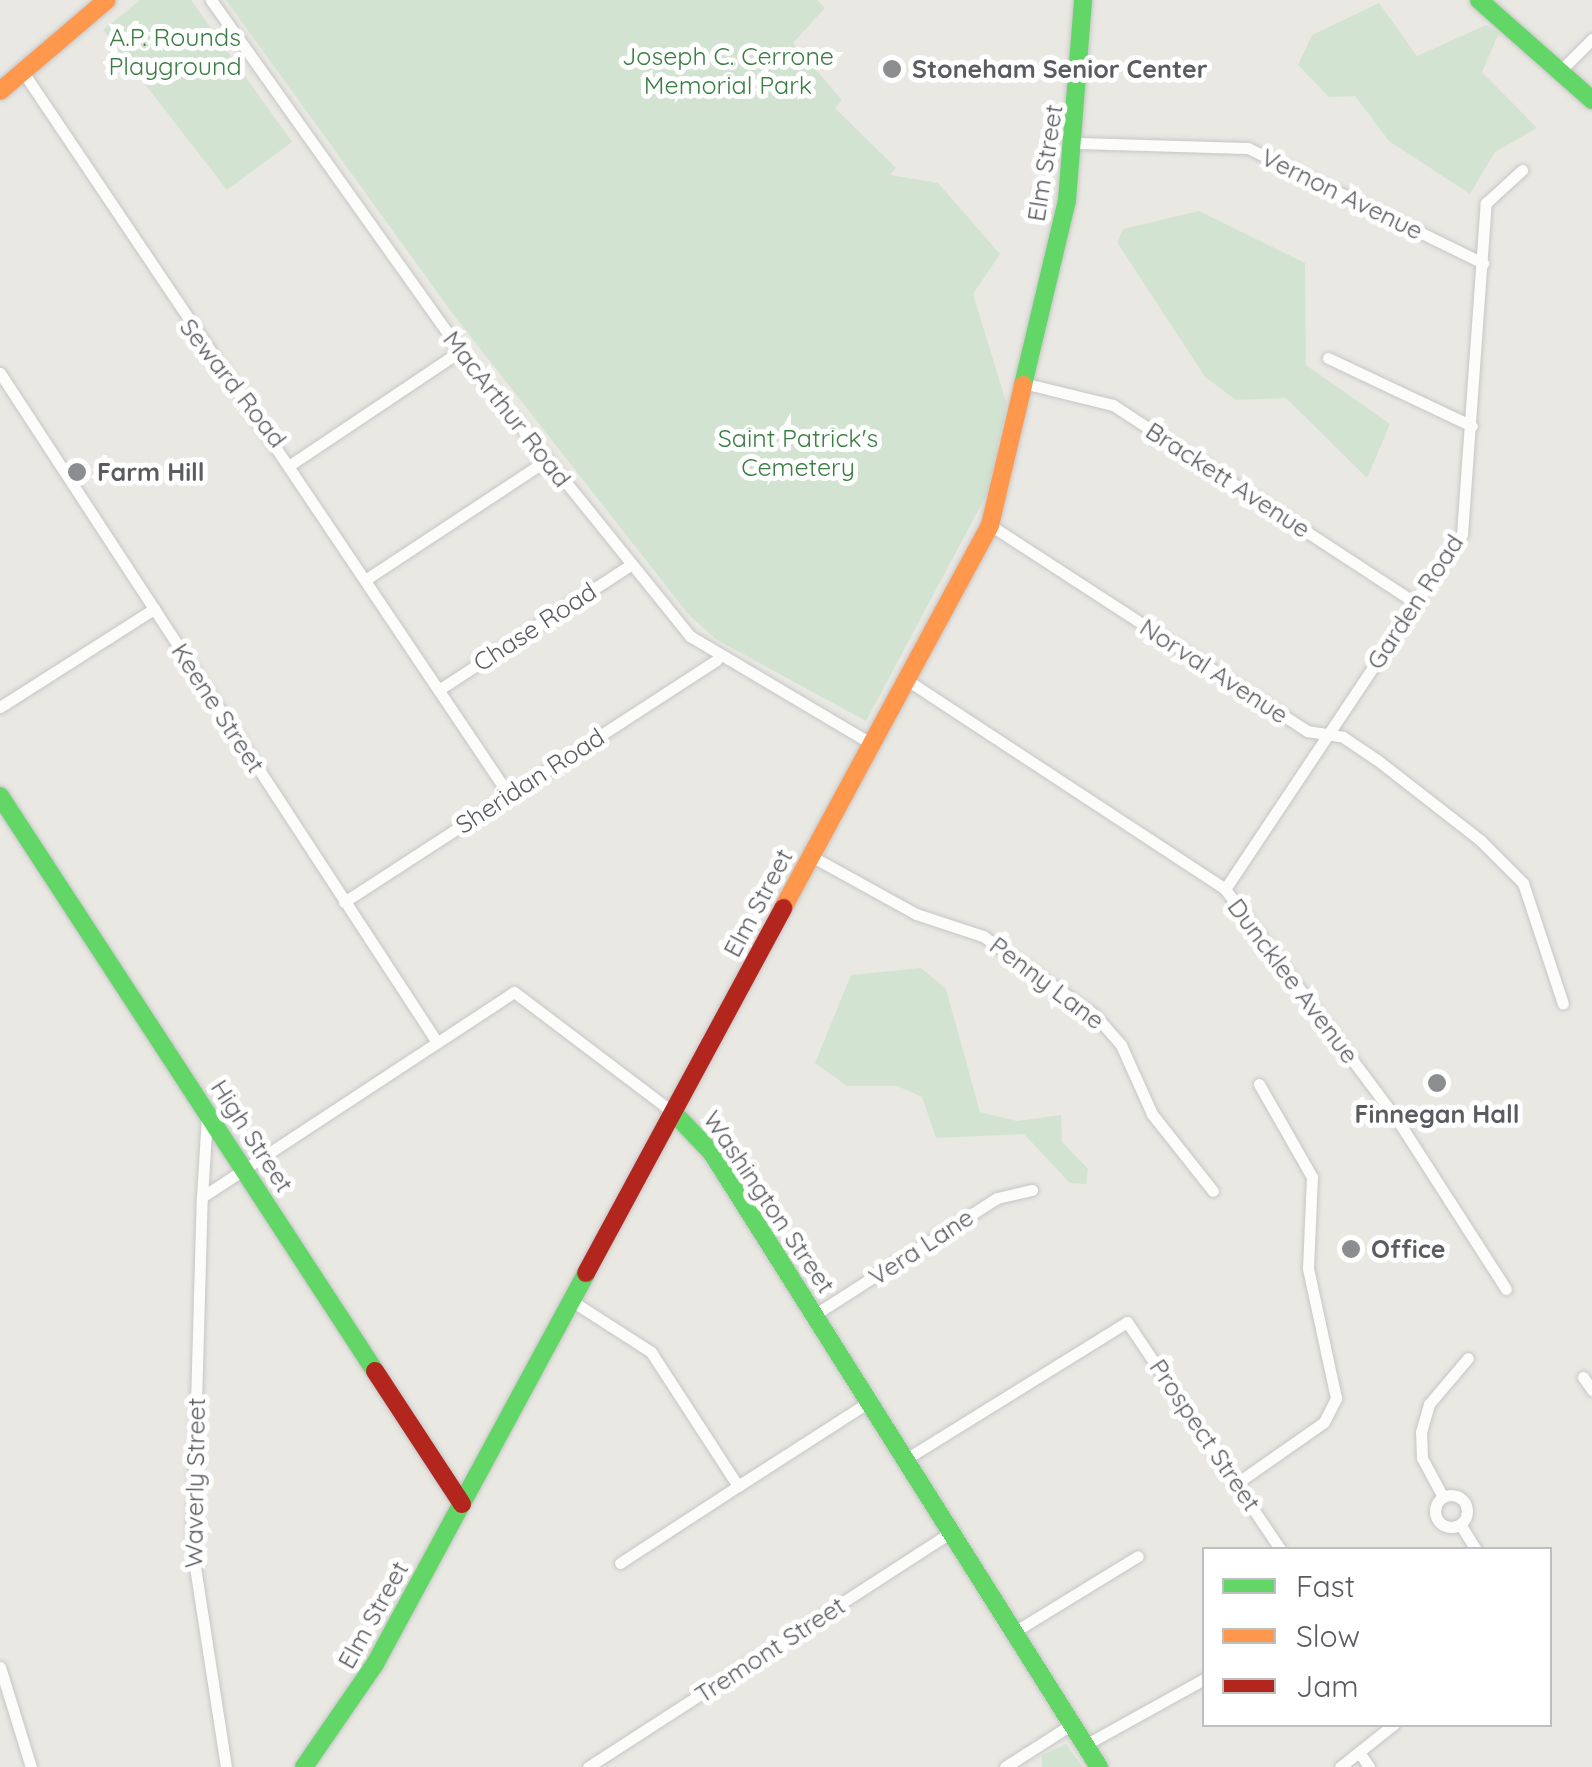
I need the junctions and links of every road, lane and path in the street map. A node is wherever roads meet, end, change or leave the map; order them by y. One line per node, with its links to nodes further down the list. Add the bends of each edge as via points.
1 (107, 0): 6 (main road)
2 (211, 0): 13 (street, MacArthur Road)
3 (1083, 0): 10 (main road, Elm Street)
4 (1479, 0): 7 (main road)
5 (1592, 39): 7 (street)
6 (22, 72): 8 (main road); 19 (street, Seward Road, via 205,354)
7 (1559, 72): 9 (main road)
8 (0, 91)
9 (1592, 100)
10 (1076, 143): 12 (street, Vernon Avenue, via 1248,148); 16 (main road, Elm Street)
11 (1522, 170): 12 (street, Garden Road, via 1488,196)
12 (1483, 263): 17 (street, Garden Road)
13 (460, 352): 18 (street, MacArthur Road); 19 (street)
14 (1328, 358): 17 (street)
15 (0, 373): 24 (street, Keene Street)
16 (1027, 384): 20 (main road, Elm Street); 23 (street, Brackett Avenue, via 1113,405)
17 (1472, 426): 23 (street, Garden Road, via 1465,526)
18 (547, 460): 21 (street, MacArthur Road); 22 (street)
19 (293, 462): 22 (street, Seward Road)
20 (990, 525): 26 (main road, Elm Street); 29 (street, Norval Avenue)
21 (630, 565): 25 (street, MacArthur Road); 27 (street, Chase Road)
22 (368, 578): 27 (street, Seward Road)
23 (1417, 604): 29 (street, Garden Road)
24 (154, 609): 28 (street); 35 (street, Keene Street)
25 (716, 660): 30 (street, MacArthur Road); 31 (street, Sheridan Road)
26 (906, 680): 30 (main road, Elm Street); 34 (street, Duncklee Avenue)
27 (440, 688): 31 (street, Seward Road)
28 (0, 707)
29 (1324, 734): 34 (street, Garden Road); 36 (street, Norval Avenue, via 1400,776 1518,875)
30 (872, 744): 33 (main road, Elm Street)
31 (509, 795): 35 (street, Sheridan Road)
32 (0, 796): 40 (main road, High Street)
33 (812, 856): 39 (main road, Elm Street); 43 (street, Penny Lane, via 923,917 983,936 1095,1014)
34 (1224, 889): 45 (street, Duncklee Avenue, via 1400,1124)
35 (344, 902): 37 (street, Keene Street)
36 (1563, 1004)
37 (437, 1042): 39 (street, Washington Street, via 522,993); 41 (street, Washington Street)
38 (1260, 1084): 53 (street, via 1312,1177 1308,1268 1336,1398 1324,1422)
39 (674, 1112): 46 (main road, Elm Street); 47 (main road, Washington Street, via 712,1153)
40 (207, 1113): 41 (main road, High Street); 44 (street, Waverly Street)
41 (244, 1169): 44 (street); 56 (main road, High Street)
42 (1032, 1190): 47 (street, Vera Lane, via 995,1199)
43 (1212, 1191)
44 (202, 1196): 71 (street, Waverly Street, via 193,1566)
45 (1506, 1289)
46 (572, 1301): 54 (street, via 651,1352); 56 (main road, Elm Street)
47 (814, 1315): 51 (main road, Washington Street)
48 (1468, 1358): 55 (street, via 1429,1404 1420,1432 1422,1458)
49 (1583, 1378): 50 (street)
50 (1592, 1390)
51 (869, 1402): 52 (main road, Washington Street); 54 (street)
52 (906, 1460): 53 (street, Prospect Street, via 1126,1322); 58 (main road, Washington Street)
53 (1237, 1483): 59 (street, Prospect Street)
54 (738, 1486): 62 (street)
55 (1443, 1498): 57 (street, via 1464,1502); 57 (street, via 1438,1519)
56 (462, 1504): 72 (main road, Elm Street, via 346,1715)
57 (1460, 1524): 60 (street)
58 (952, 1532): 63 (main road, Washington Street); 73 (street, Tremont Street)
59 (1279, 1547)
60 (1474, 1547)
61 (1138, 1556): 63 (street)
62 (620, 1562)
63 (1014, 1632): 66 (main road, Washington Street)
64 (0, 1667): 70 (street)
65 (1202, 1681): 68 (street)
66 (1072, 1724): 68 (main road, Washington Street); 74 (street)
67 (1390, 1727): 69 (street)
68 (1085, 1745): 75 (main road, Washington Street)
69 (1359, 1752): 76 (street); 77 (street)
70 (31, 1767)
71 (226, 1767)
72 (304, 1767)
73 (588, 1767)
74 (1005, 1767)
75 (1099, 1767)
76 (1340, 1767)
77 (1369, 1767)

